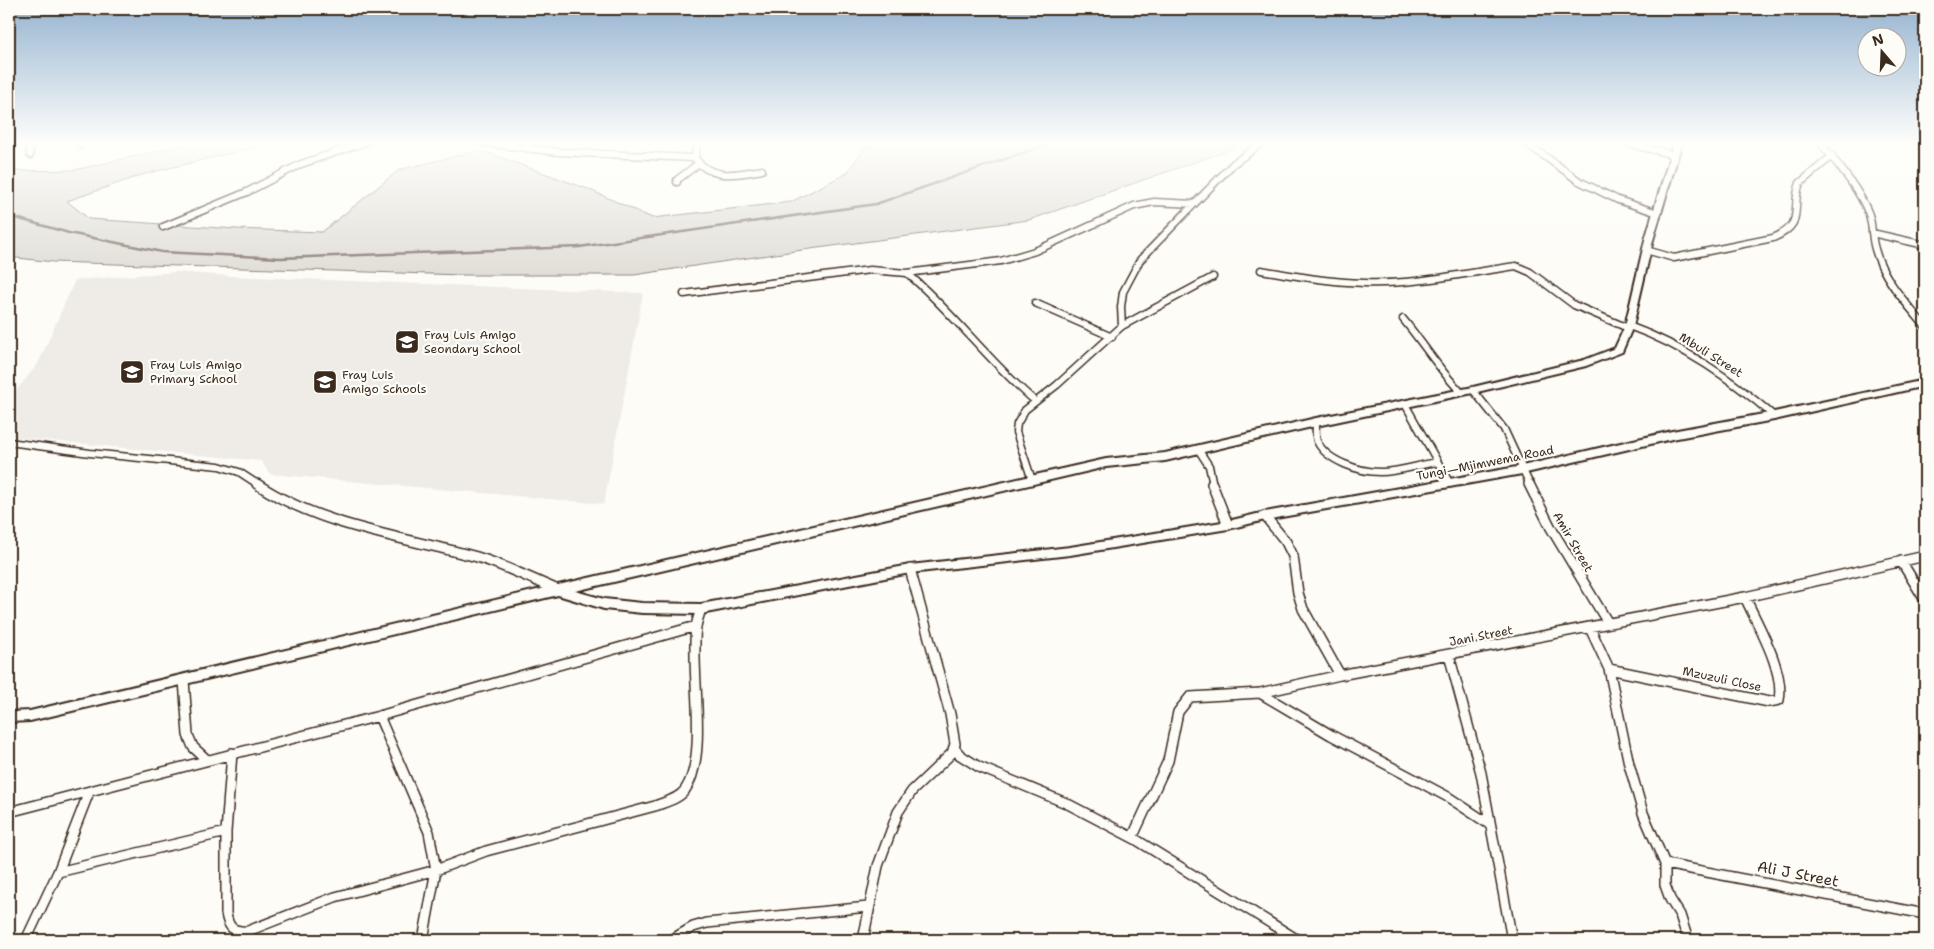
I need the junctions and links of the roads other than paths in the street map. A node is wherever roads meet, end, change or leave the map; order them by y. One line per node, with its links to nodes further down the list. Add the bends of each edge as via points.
1 (256, 186): 9 (street)
2 (1211, 186): 7 (street)
3 (1590, 186): 8 (street)
4 (1665, 186): 8 (street)
5 (1799, 186): 12 (street, via 1795,222 1783,234 1754,243 1674,258)
6 (1851, 186): 10 (street, via 1867,212)
7 (1194, 204): 14 (street, via 1145,203 1016,257); 19 (street, via 1140,260 1129,276 1119,306)
8 (1658, 213): 12 (street)
9 (162, 227)
10 (1872, 233): 11 (street); 20 (street, via 1884,272)
11 (1925, 245)
12 (1646, 250): 21 (street)
13 (1261, 270): 21 (street, Mbuli Street, via 1306,278 1384,283 1516,266 1525,269 1577,307)
14 (907, 273): 16 (street, via 870,270); 26 (street, via 949,310 994,363)
15 (1213, 277): 19 (street)
16 (684, 294)
17 (1035, 303): 22 (street)
18 (1403, 318): 25 (street, via 1444,375)
19 (1122, 326): 22 (street)
20 (1925, 326)
21 (1628, 327): 24 (street, via 1619,350 1605,357); 28 (street, Mbuli Street, via 1665,340 1723,374)
22 (1112, 337): 26 (street)
23 (1925, 383): 28 (street, Tungi—Mjimwema Road)
24 (1473, 390): 25 (street); 33 (street, Amir Street, via 1504,429)
25 (1461, 392): 27 (street)
26 (1035, 401): 34 (street, via 1020,416 1016,432)
27 (1405, 404): 29 (street); 32 (street)
28 (1774, 416): 33 (street, Tungi—Mjimwema Road, via 1672,435)
29 (1316, 422): 31 (street); 32 (street, via 1316,440 1321,447 1342,462 1359,468 1374,472)
30 (9, 442): 41 (street, via 219,466 238,472 272,494 303,508 363,528 479,558)
31 (1198, 449): 34 (street, via 1165,457 1106,463); 37 (street, via 1209,466 1212,484)
32 (1436, 462): 35 (street)
33 (1522, 470): 35 (street, Tungi—Mjimwema Road); 45 (street, Amir Street, via 1551,528)
34 (1032, 480): 41 (street)
35 (1449, 482): 36 (street, Tungi—Mjimwema Road)
36 (1265, 516): 37 (street, Tungi—Mjimwema Road); 51 (street, via 1293,556 1303,609)
37 (1228, 525): 40 (street, Tungi—Mjimwema Road, via 1047,554)
38 (1925, 556): 39 (street, Jani Street)
39 (1901, 561): 42 (street, Jani Street); 43 (street)
40 (910, 569): 44 (street, Tungi—Mjimwema Road); 57 (street, via 950,714)
41 (558, 590): 44 (street, Tungi—Mjimwema Road, via 604,604); 49 (street)
42 (1745, 597): 45 (street, Jani Street); 50 (street, Mzuzuli Close, via 1779,675 1782,692 1779,700 1768,702)
43 (1925, 600)
44 (701, 609): 46 (street)
45 (1608, 623): 47 (street, Jani Street)
46 (696, 626): 55 (street); 66 (street, via 697,741 692,774 685,791 655,806 486,851)
47 (1590, 628): 48 (street, Jani Street); 50 (street)
48 (1449, 655): 51 (street, Jani Street); 62 (street, via 1481,773)
49 (277, 658): 52 (street); 54 (street, via 267,655 210,668 39,709)
50 (1609, 669): 65 (street, via 1642,813)
51 (1340, 675): 53 (street, Jani Street)
52 (184, 680): 54 (street); 59 (street, via 188,736 193,747)
53 (1260, 693): 62 (street, via 1448,797); 64 (street, Jani Street, via 1190,697 1181,704 1176,712 1169,758)
54 (30, 716): 56 (street)
55 (378, 716): 58 (street); 66 (street, via 429,832)
56 (9, 717)
57 (954, 748): 64 (street, via 960,757 1063,800); 68 (street, via 946,760 917,785 897,814)
58 (232, 753): 59 (street); 63 (street)
59 (207, 760): 60 (street)
60 (89, 792): 61 (street); 67 (street)
61 (9, 812)
62 (1488, 824): 75 (street)
63 (226, 832): 66 (street, via 226,913 231,929 237,932 335,897); 67 (street)
64 (1133, 836): 74 (street)
65 (1665, 864): 69 (street, Ali J Street); 76 (street, via 1667,892 1680,915)
66 (436, 870): 71 (street)
67 (58, 872): 70 (street)
68 (868, 907): 72 (street, via 708,924 693,927); 73 (street)
69 (1925, 914)
70 (26, 940)
71 (423, 940)
72 (671, 940)
73 (863, 940)
74 (1298, 940)
75 (1512, 940)
76 (1688, 940)

